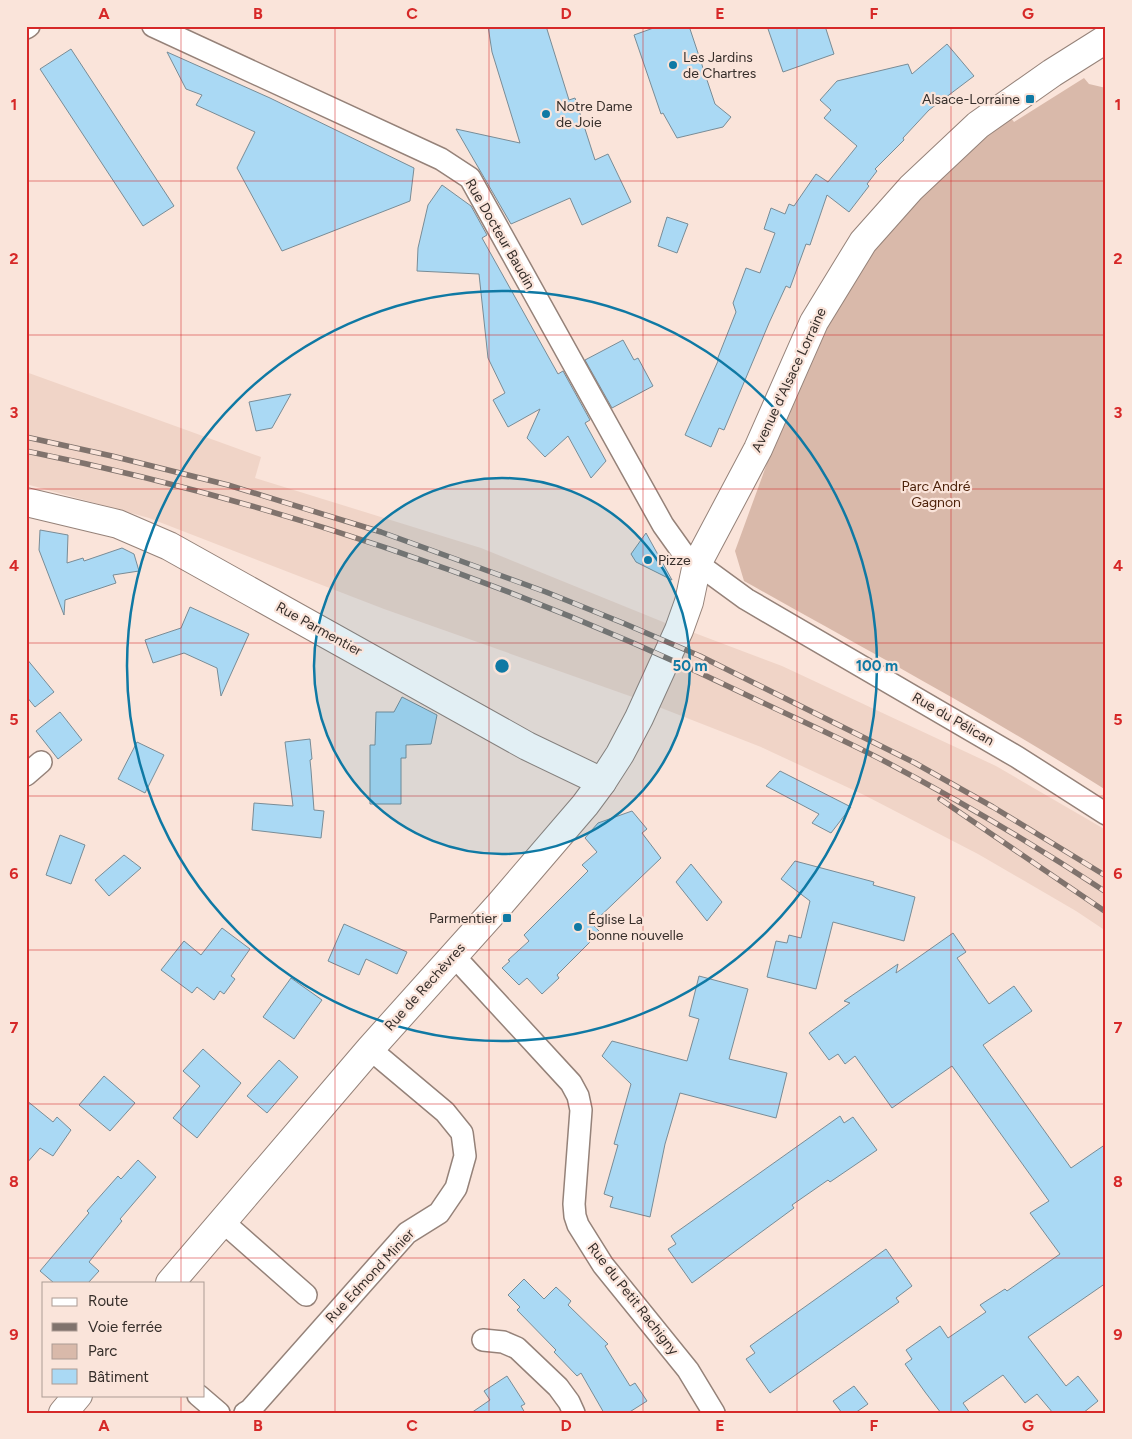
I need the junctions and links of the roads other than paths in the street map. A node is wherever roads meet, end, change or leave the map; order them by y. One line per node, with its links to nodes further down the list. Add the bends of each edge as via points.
1 (153, 26): 4 (street, Rue Docteur Baudin, via 441,159 470,178 663,525 683,552)
2 (1106, 40): 4 (street, Avenue d'Alsace Lorraine, via 1052,73 978,126 911,188 863,242 814,322 758,449)
3 (26, 502): 5 (street, Rue Parmentier, via 118,524 169,546 527,746)
4 (697, 564): 5 (street, Rue de Rechèvres, via 679,630 634,729); 6 (street, Rue du Pélican, via 746,599 1017,757)
5 (602, 782): 7 (street, Rue de Rechèvres)
6 (1106, 814)
7 (454, 956): 8 (street, Rue de Rechèvres); 19 (street, Rue du Petit Rachigny, via 571,1082 581,1110 574,1204 578,1225 603,1265 688,1370)
8 (370, 1049): 9 (street, Rue de Rechèvres); 17 (street, Rue Edmond Minier, via 445,1112 462,1133 465,1156 456,1188 439,1213 407,1233)
9 (222, 1222): 10 (street, Rue de Rechèvres); 11 (street)
10 (171, 1282)
11 (306, 1294)
12 (483, 1340): 18 (street, via 503,1342 517,1348 558,1388)
13 (77, 1396): 15 (street)
14 (199, 1396): 16 (street)
15 (63, 1413)
16 (219, 1413)
17 (246, 1413)
18 (574, 1413)
19 (714, 1413)

